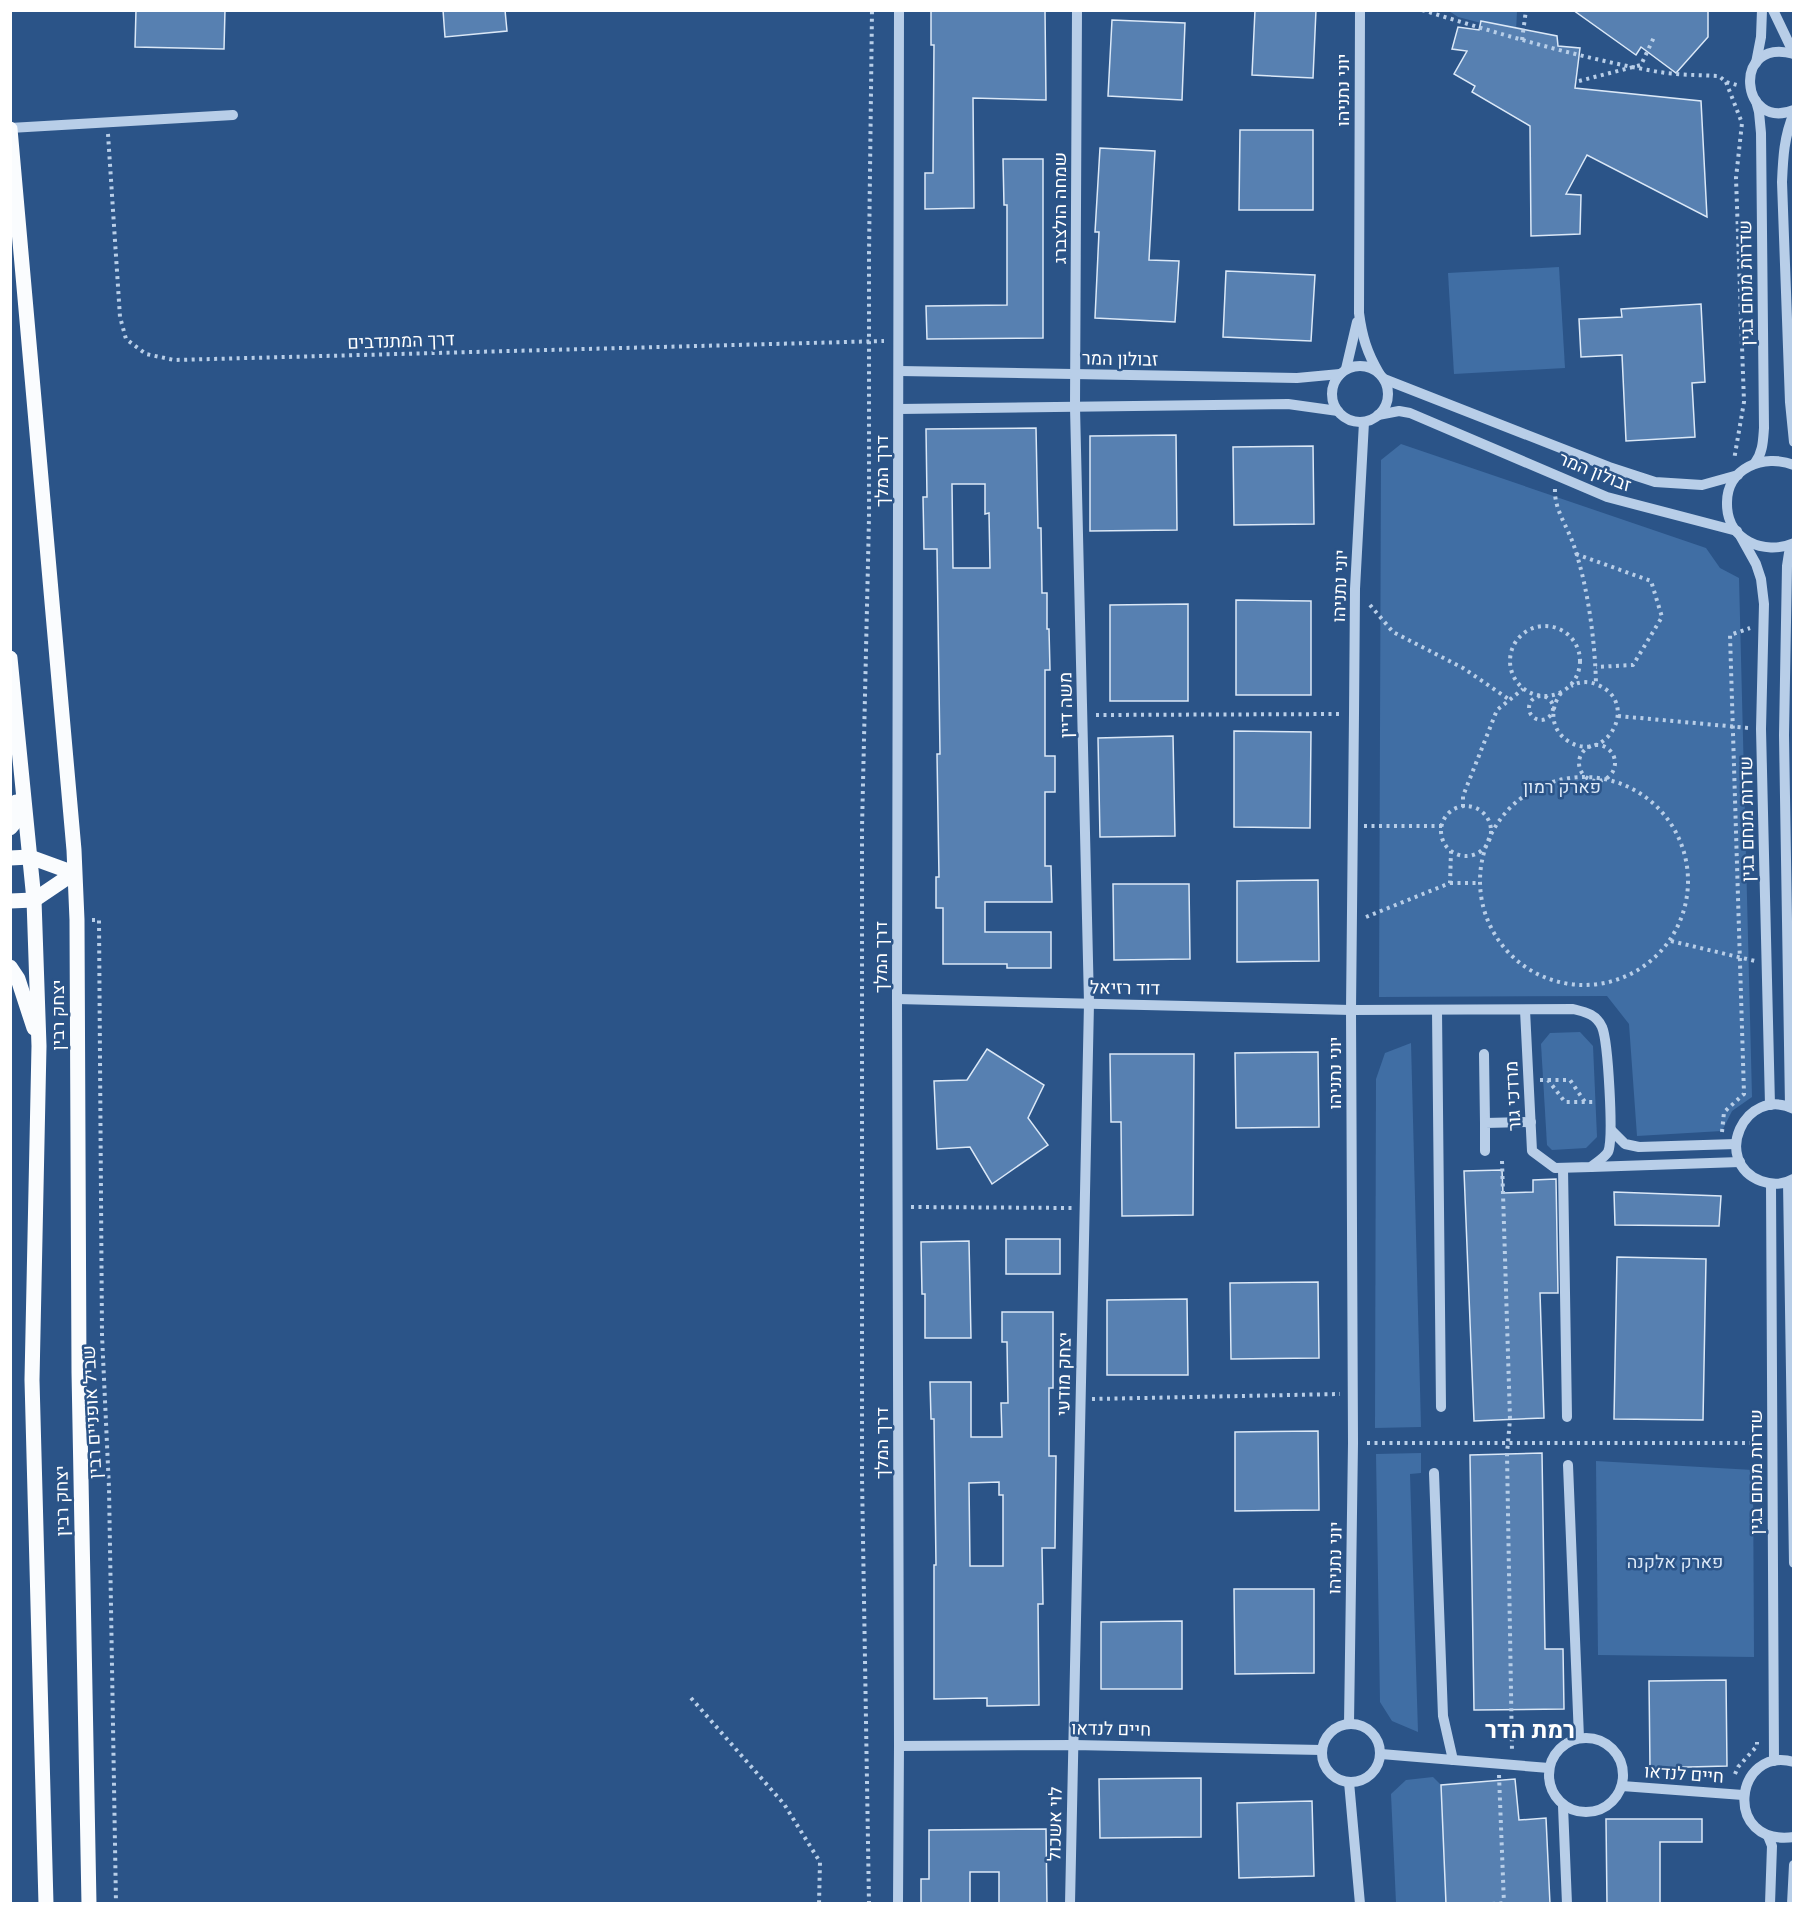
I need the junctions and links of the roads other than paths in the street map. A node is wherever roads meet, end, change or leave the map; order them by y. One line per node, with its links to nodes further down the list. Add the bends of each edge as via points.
1 (899, 10): 13 (street, דרך המלך)
2 (1077, 10): 15 (street, שמחה הולצברג)
3 (1360, 10): 12 (street, יוני נתניהו)
4 (1762, 10): 7 (street)
5 (1773, 10): 6 (street)
6 (1794, 54): 7 (street, via 1773,52)
7 (1756, 63): 8 (street, שדרות מנחם בגין, via 1749,88)
8 (1756, 101): 9 (street, via 1770,111); 23 (street, שדרות מנחם בגין, via 1761,133 1764,428 1760,456)
9 (1794, 111): 22 (street, via 1783,155 1782,182)
10 (233, 115): 11 (street)
11 (10, 129): 33 (main road, יצחק רבין)
12 (1359, 313): 14 (street, יוני נתניהו); 16 (street, יוני נתניהו, via 1368,355)
13 (900, 371): 15 (street, זבולון המר); 18 (street, דרך המלך)
14 (1343, 372): 15 (street, זבולון המר, via 1297,378); 16 (street, via 1363,366); 19 (street, via 1335,381 1332,395)
15 (1076, 374): 17 (street, שמחה הולצברג)
16 (1381, 376): 20 (street, via 1388,394); 25 (street, זבולון המר, via 1655,482 1702,485)
17 (1075, 406): 18 (street); 19 (street, via 1288,404); 38 (street, משה דיין)
18 (899, 409): 37 (street, דרך המלך)
19 (1338, 411): 21 (street, via 1345,418)
20 (1378, 415): 21 (street); 26 (street, זבולון המר, via 1410,413 1607,496)
21 (1364, 422): 39 (street, יוני נתניהו, via 1355,589)
22 (1794, 441)
23 (1755, 463): 24 (street, via 1769,459); 25 (street, זבולון המר)
24 (1794, 465)
25 (1738, 475): 26 (street, שדרות מנחם בגין, via 1727,503 1729,518)
26 (1739, 534): 27 (street, זבולון המר, via 1761,547); 44 (street, שדרות מנחם בגין, via 1761,579 1765,623 1761,729)
27 (1794, 544): 45 (street, via 1787,566 1784,735)
28 (10, 658): 29 (main road, יצחק רבין)
29 (19, 757): 30 (main road, via 15,822); 31 (main road, יצחק רבין)
30 (10, 828)
31 (30, 857): 32 (main road); 33 (main road); 34 (main road, יצחק רבין)
32 (10, 858)
33 (74, 873): 34 (main road); 79 (main road, יצחק רבין)
34 (34, 900): 35 (main road); 42 (main road, יצחק רבין)
35 (10, 901)
36 (10, 966): 42 (main road, via 18,979)
37 (897, 999): 38 (street, דוד רזיאל); 64 (street, דרך המלך)
38 (1089, 1004): 39 (street, דוד רזיאל); 63 (street, יצחק מודעי)
39 (1351, 1010): 40 (street); 61 (street, יוני נתניהו, via 1353,1443)
40 (1437, 1010): 41 (street); 56 (street)
41 (1525, 1010): 46 (street, מרדכי גור); 48 (street, via 1590,1012 1602,1028)
42 (39, 1046): 78 (main road, יצחק רבין, via 32,1380)
43 (1484, 1054): 47 (street)
44 (1770, 1105): 45 (street); 49 (street, via 1742,1122)
45 (1792, 1108)
46 (1531, 1122): 47 (street); 53 (street, מרדכי גור, via 1532,1151 1555,1168)
47 (1485, 1123): 50 (street)
48 (1611, 1130): 49 (street, via 1626,1144 1639,1147); 52 (street, via 1608,1152)
49 (1736, 1144): 51 (street)
50 (1485, 1151)
51 (1740, 1162): 52 (street, מרדכי גור); 55 (street, via 1759,1180)
52 (1591, 1167): 53 (street, מרדכי גור)
53 (1563, 1168): 57 (street)
54 (1791, 1180): 55 (street); 60 (street, שדרות מנחם בגין)
55 (1771, 1184): 68 (street, שדרות מנחם בגין)
56 (1442, 1407)
57 (1567, 1417)
58 (1568, 1465): 62 (street)
59 (1434, 1473): 67 (street, via 1443,1716)
60 (1794, 1563)
61 (1349, 1724): 65 (street, via 1331,1732); 66 (street, via 1367,1728 1375,1735)
62 (1579, 1738): 70 (street, via 1559,1749); 72 (street, via 1598,1740 1614,1750 1621,1761)
63 (1073, 1745): 64 (street, חיים לנדאו); 65 (street, חיים לנדאו); 81 (street, לוי אשכול)
64 (899, 1746): 80 (street, דרך המלך)
65 (1322, 1750): 71 (street, via 1327,1769)
66 (1381, 1754): 67 (street); 71 (street, via 1368,1777)
67 (1453, 1760): 70 (street)
68 (1773, 1761): 69 (street); 73 (street, via 1753,1773)
69 (1794, 1762)
70 (1549, 1768): 74 (street, via 1550,1789)
71 (1349, 1782): 82 (street)
72 (1622, 1786): 73 (street, חיים לנדאו); 74 (street, via 1617,1797 1598,1811 1586,1813)
73 (1743, 1796): 75 (street, via 1749,1820)
74 (1563, 1806): 83 (street)
75 (1768, 1836): 76 (street); 84 (street, via 1772,1846)
76 (1794, 1837)
77 (1794, 1865): 85 (street)
78 (46, 1903)
79 (89, 1904)
80 (898, 1904)
81 (1070, 1904)
82 (1360, 1904)
83 (1567, 1904)
84 (1770, 1904)
85 (1792, 1904)

